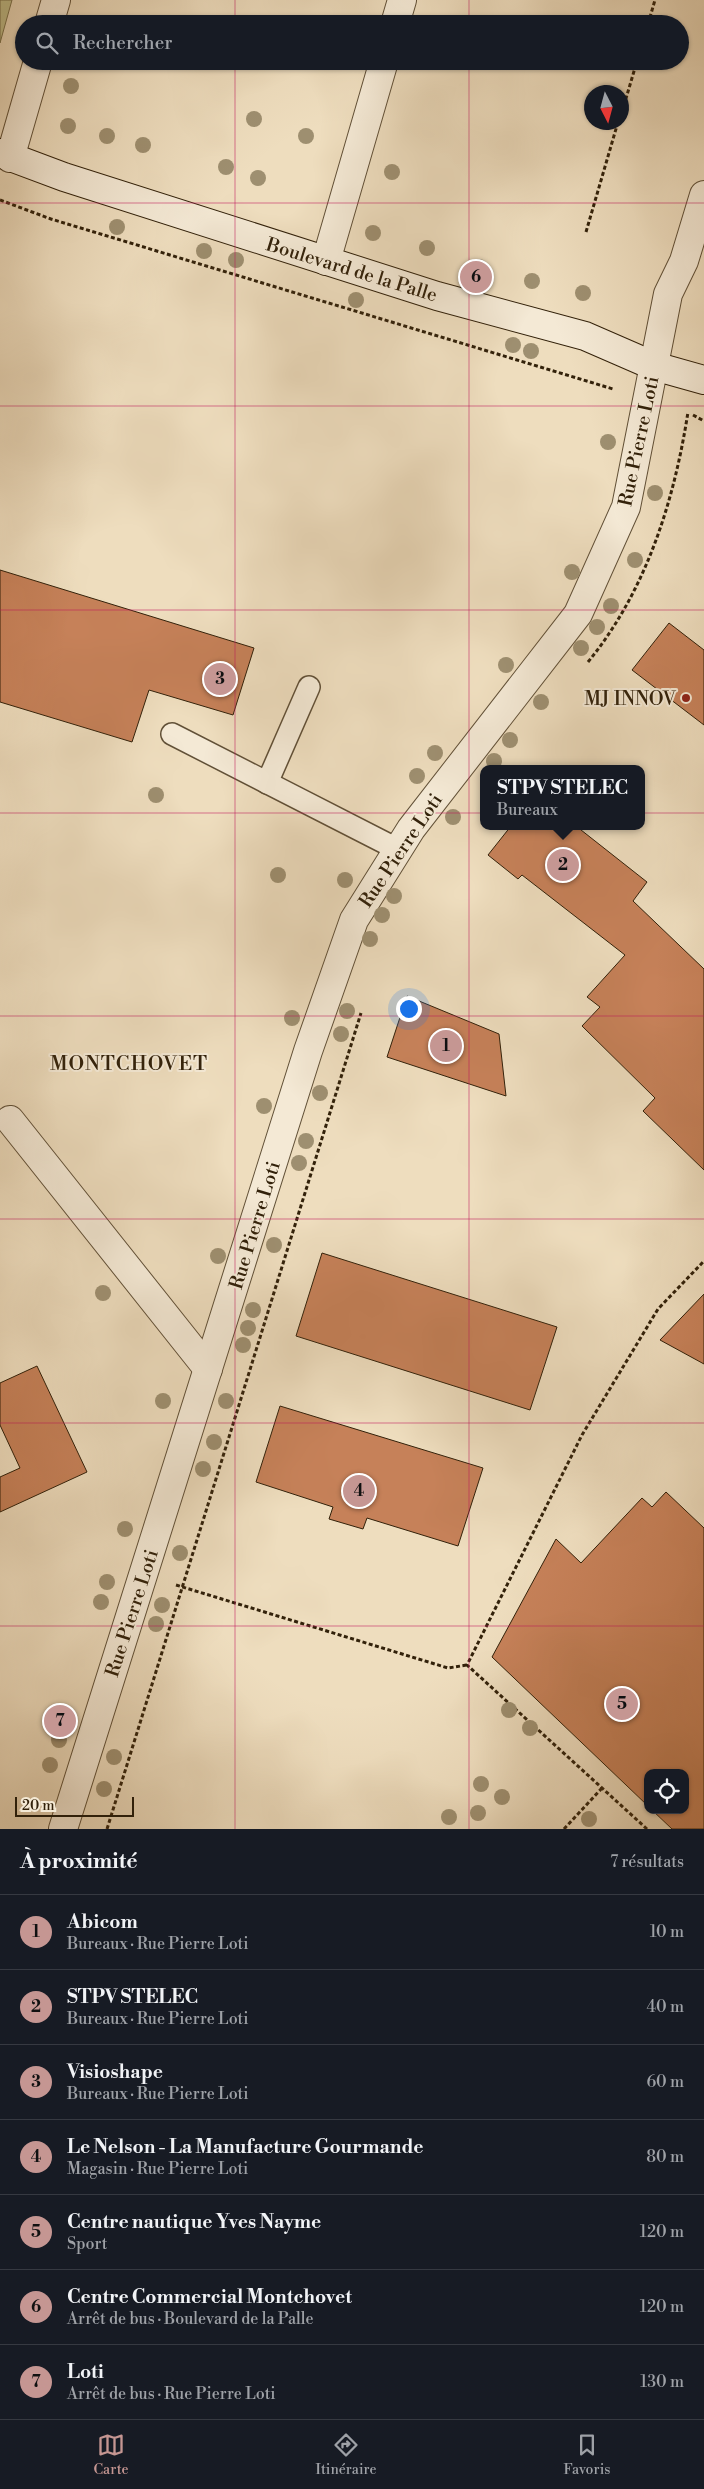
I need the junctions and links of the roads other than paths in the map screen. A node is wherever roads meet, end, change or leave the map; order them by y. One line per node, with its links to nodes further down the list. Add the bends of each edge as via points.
1 (56, 0): 3 (street)
2 (402, 0): 4 (street)
3 (52, 15)
4 (398, 15)
5 (35, 70): 7 (street)
6 (381, 70): 9 (street)
7 (5, 155): 9 (street, Boulevard de la Palle)
8 (704, 195): 10 (street, Rue Pierre Loti, via 684,261 668,294)
9 (326, 261): 10 (street, Boulevard de la Palle, via 437,296 585,336)
10 (654, 366): 11 (street, Boulevard de la Palle); 15 (street, Rue Pierre Loti, via 626,506 578,614)
11 (704, 380)
12 (309, 687): 14 (lane)
13 (172, 734): 14 (lane)
14 (267, 783): 15 (lane)
15 (397, 849): 17 (street, Rue Pierre Loti, via 354,920 308,1051)
16 (10, 1120): 17 (street)
17 (208, 1370): 18 (street, Rue Pierre Loti)
18 (63, 1829)

